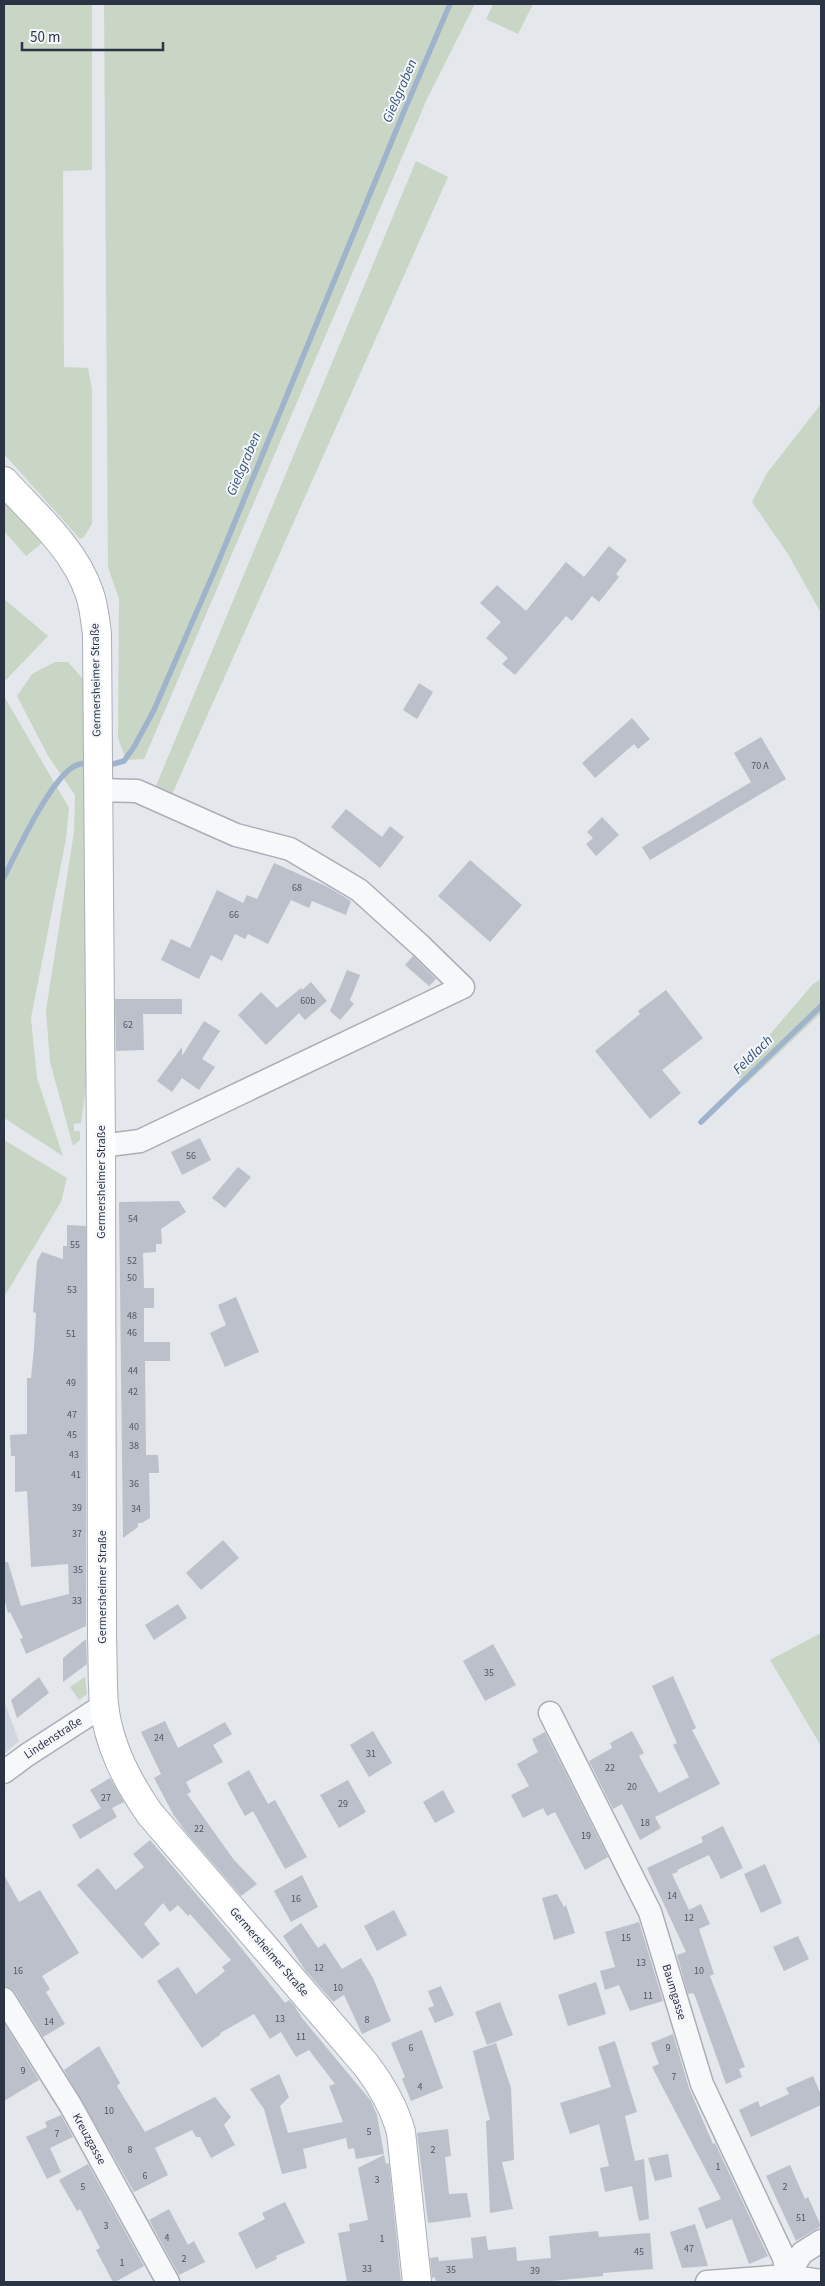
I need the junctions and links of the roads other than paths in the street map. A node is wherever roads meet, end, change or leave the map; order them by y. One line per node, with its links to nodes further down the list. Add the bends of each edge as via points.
1 (4, 481): 2 (street, Germersheimer Straße, via 63,547 89,591 97,634)
2 (98, 785): 3 (street, Germersheimer Straße); 3 (street, via 137,791 236,835 290,849 359,890 463,987 140,1141)
3 (101, 1146): 4 (street, Germersheimer Straße)
4 (104, 1705): 6 (street, Lindenstraße); 11 (street, Germersheimer Straße, via 111,1737 131,1788 384,2089 401,2132)
5 (550, 1713): 9 (street, Baumgasse, via 650,1912 702,2084 784,2258)
6 (4, 1772)
7 (4, 1999): 10 (street, Kreuzgasse, via 71,2106)
8 (821, 2241): 9 (street, via 802,2253)
9 (803, 2279): 12 (street)
10 (168, 2282)
11 (417, 2282)
12 (707, 2282)

